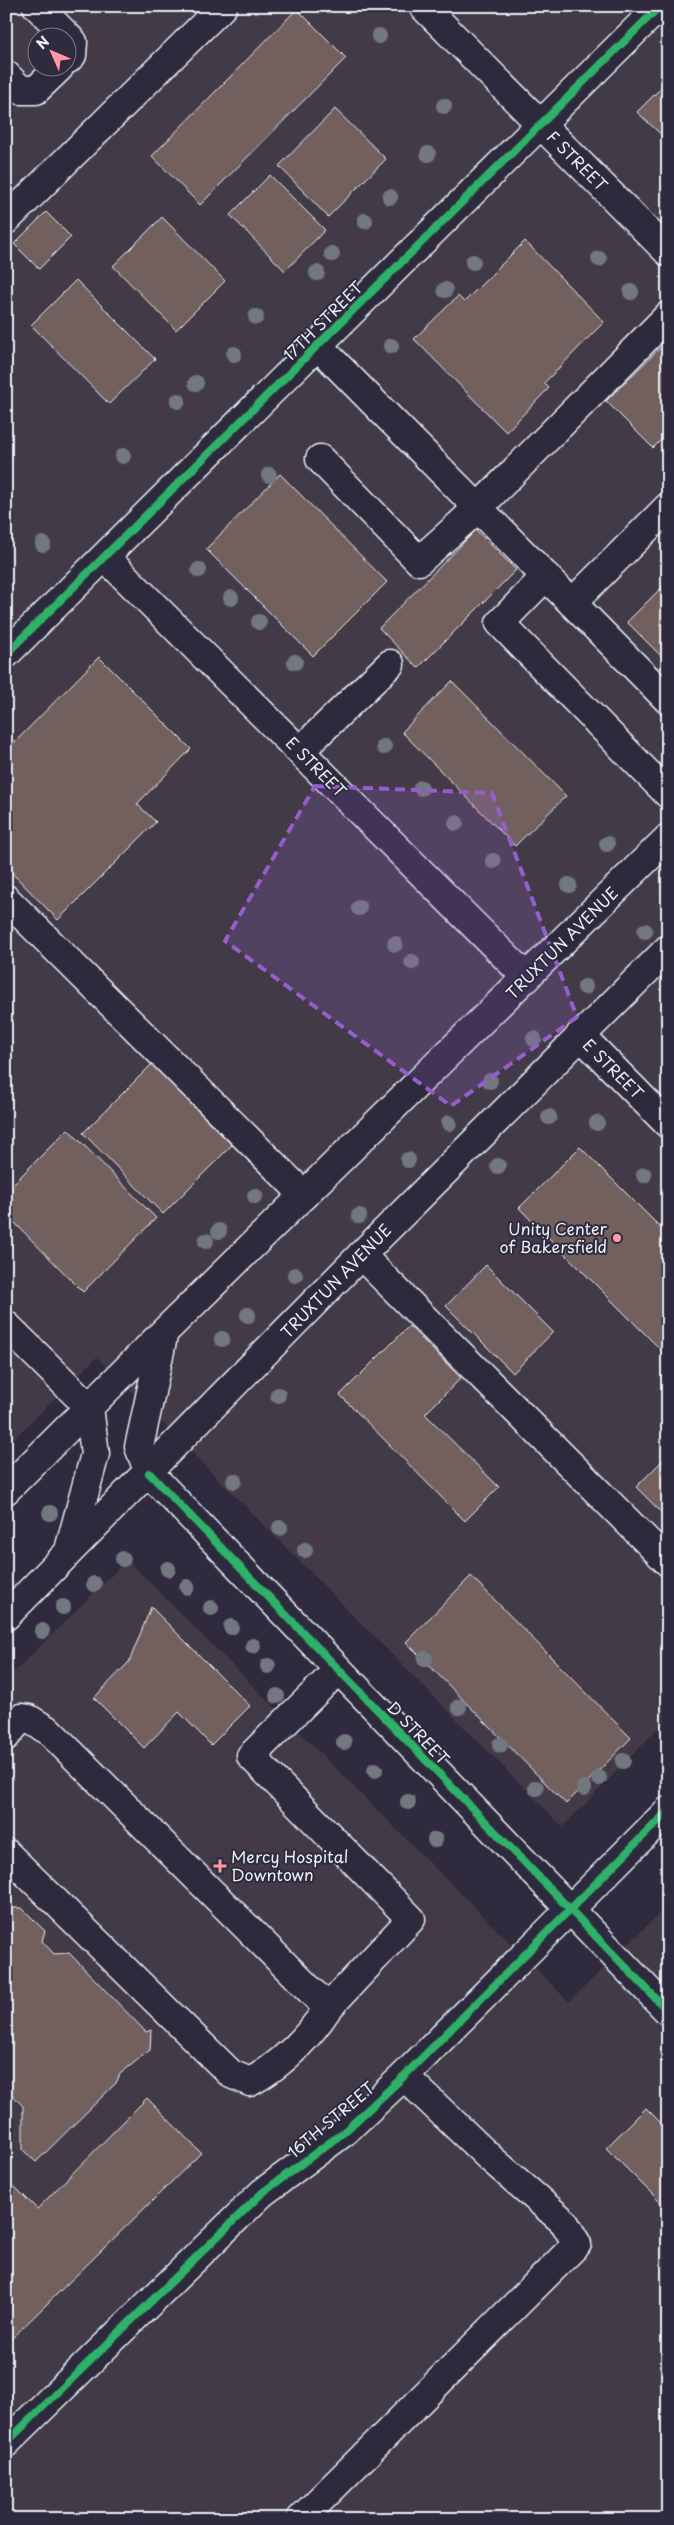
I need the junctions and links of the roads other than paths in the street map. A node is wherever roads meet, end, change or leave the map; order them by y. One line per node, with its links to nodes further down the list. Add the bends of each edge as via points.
1 (37, 6): 5 (street)
2 (223, 6): 9 (street)
3 (423, 6): 8 (street, F STREET)
4 (660, 6): 8 (street, 17TH STREET)
5 (59, 28)
6 (6, 75): 7 (street, via 21,90 36,90)
7 (49, 78)
8 (540, 125): 10 (street, F STREET); 12 (street, 17TH STREET)
9 (6, 220)
10 (668, 252)
11 (668, 316): 15 (street)
12 (318, 346): 15 (street); 16 (street, 17TH STREET)
13 (320, 459): 15 (street, via 419,561)
14 (668, 507): 18 (street)
15 (478, 508): 17 (street)
16 (105, 557): 19 (street, 17TH STREET); 22 (street, E STREET)
17 (546, 576): 18 (street); 23 (street, via 500,623)
18 (572, 604): 21 (street)
19 (6, 654)
20 (390, 664): 22 (street)
21 (668, 700)
22 (300, 751): 27 (street, E STREET)
23 (668, 794)
24 (668, 838): 27 (street, TRUXTUN AVENUE)
25 (6, 899): 30 (street)
26 (668, 949): 28 (street, TRUXTUN AVENUE)
27 (527, 978): 30 (street, TRUXTUN AVENUE)
28 (580, 1035): 29 (street, E STREET); 31 (street, TRUXTUN AVENUE)
29 (668, 1124)
30 (304, 1196): 33 (street, TRUXTUN AVENUE)
31 (361, 1255): 35 (street, TRUXTUN AVENUE); 38 (street)
32 (6, 1325): 34 (street)
33 (164, 1332): 34 (street, TRUXTUN AVENUE); 35 (street, via 139,1447)
34 (89, 1407): 36 (street, TRUXTUN AVENUE); 37 (street, via 95,1454)
35 (149, 1473): 37 (street, TRUXTUN AVENUE); 40 (street, D STREET)
36 (6, 1490)
37 (69, 1550): 39 (street, TRUXTUN AVENUE)
38 (668, 1562)
39 (6, 1616)
40 (338, 1670): 44 (street, D STREET); 45 (street, via 251,1756 410,1919)
41 (6, 1736): 45 (street, via 21,1718 29,1719 48,1731)
42 (668, 1811): 44 (street, 16TH STREET)
43 (6, 1854): 45 (street, via 231,2074 250,2082 269,2072 314,2029)
44 (570, 1910): 46 (street, D STREET); 47 (street, 16TH STREET)
45 (328, 2008)
46 (668, 2011)
47 (404, 2076): 48 (street, 16TH STREET, via 344,2132 262,2193); 49 (street, via 489,2157 564,2222 577,2244)
48 (6, 2443)
49 (301, 2519)

